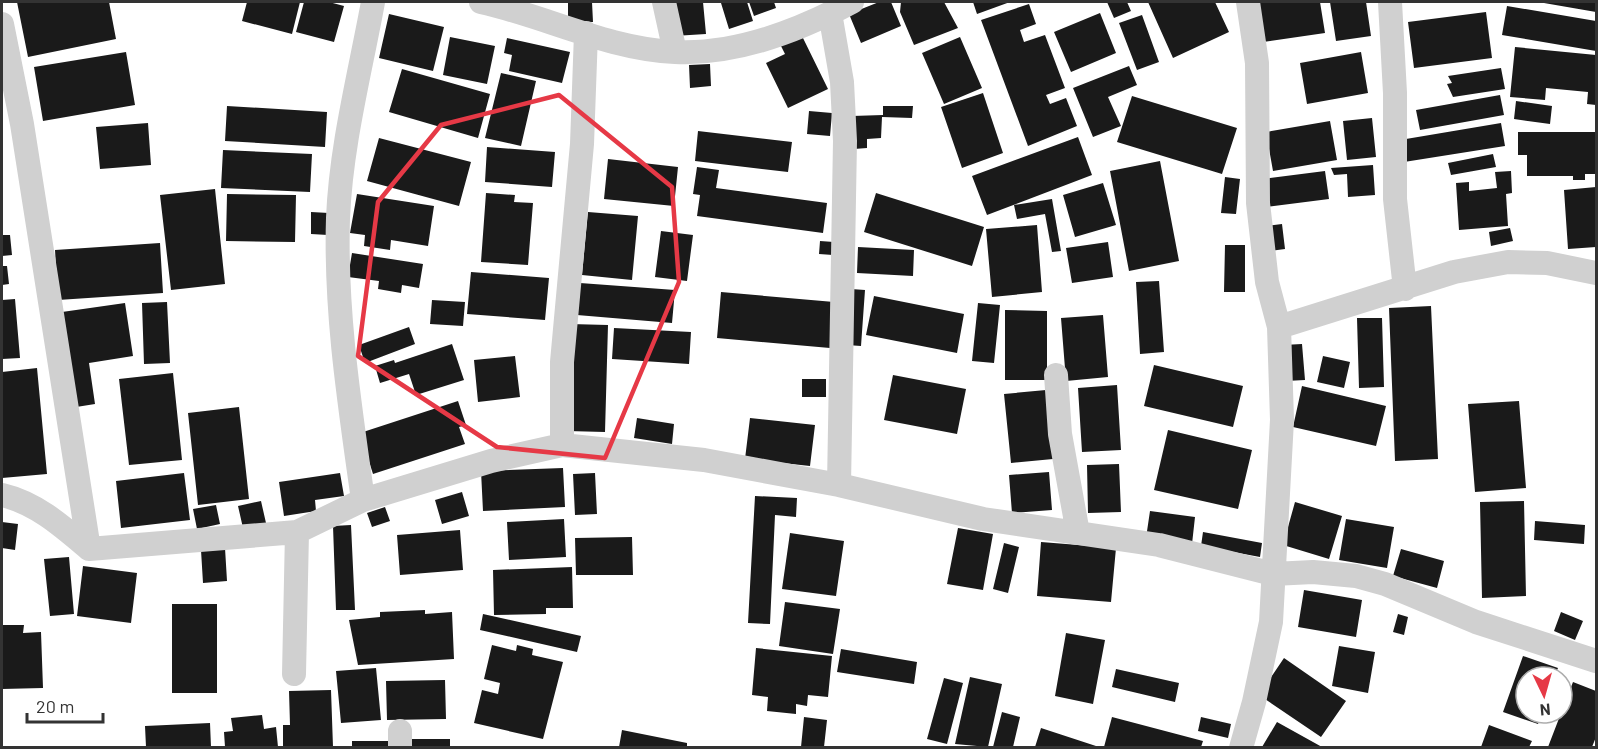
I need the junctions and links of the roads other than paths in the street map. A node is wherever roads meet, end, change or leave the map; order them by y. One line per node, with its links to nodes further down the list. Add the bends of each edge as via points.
1 (373, 2): 19 (street, via 347,141 338,217 343,350)
2 (481, 2): 7 (street)
3 (664, 2): 11 (street)
4 (852, 2): 8 (street)
5 (1248, 2): 14 (street, via 1257,63 1258,203 1267,282)
6 (1390, 2): 13 (street, via 1395,199)
7 (553, 12): 10 (street)
8 (830, 14): 11 (street, via 728,48); 17 (street, via 842,82 845,141)
9 (2, 24): 22 (street, via 22,124)
10 (586, 33): 11 (street); 16 (street, via 582,144 562,362)
11 (675, 52)
12 (1596, 273): 13 (street, via 1547,263 1508,262 1454,272)
13 (1405, 289): 14 (street)
14 (1279, 327): 23 (street, via 1282,420)
15 (1056, 375): 21 (street, via 1060,434)
16 (562, 445): 17 (street, via 704,460); 19 (street, via 490,461)
17 (839, 485): 21 (street, via 983,519)
18 (2, 495): 22 (street, via 16,498 53,519)
19 (363, 500): 20 (street)
20 (297, 532): 22 (street); 25 (street)
21 (1078, 533): 23 (street, via 1159,545)
22 (89, 549)
23 (1273, 574): 24 (street, via 1313,572 1375,581 1476,622); 26 (street, via 1271,622)
24 (1596, 661)
25 (294, 674)
26 (1241, 747)

